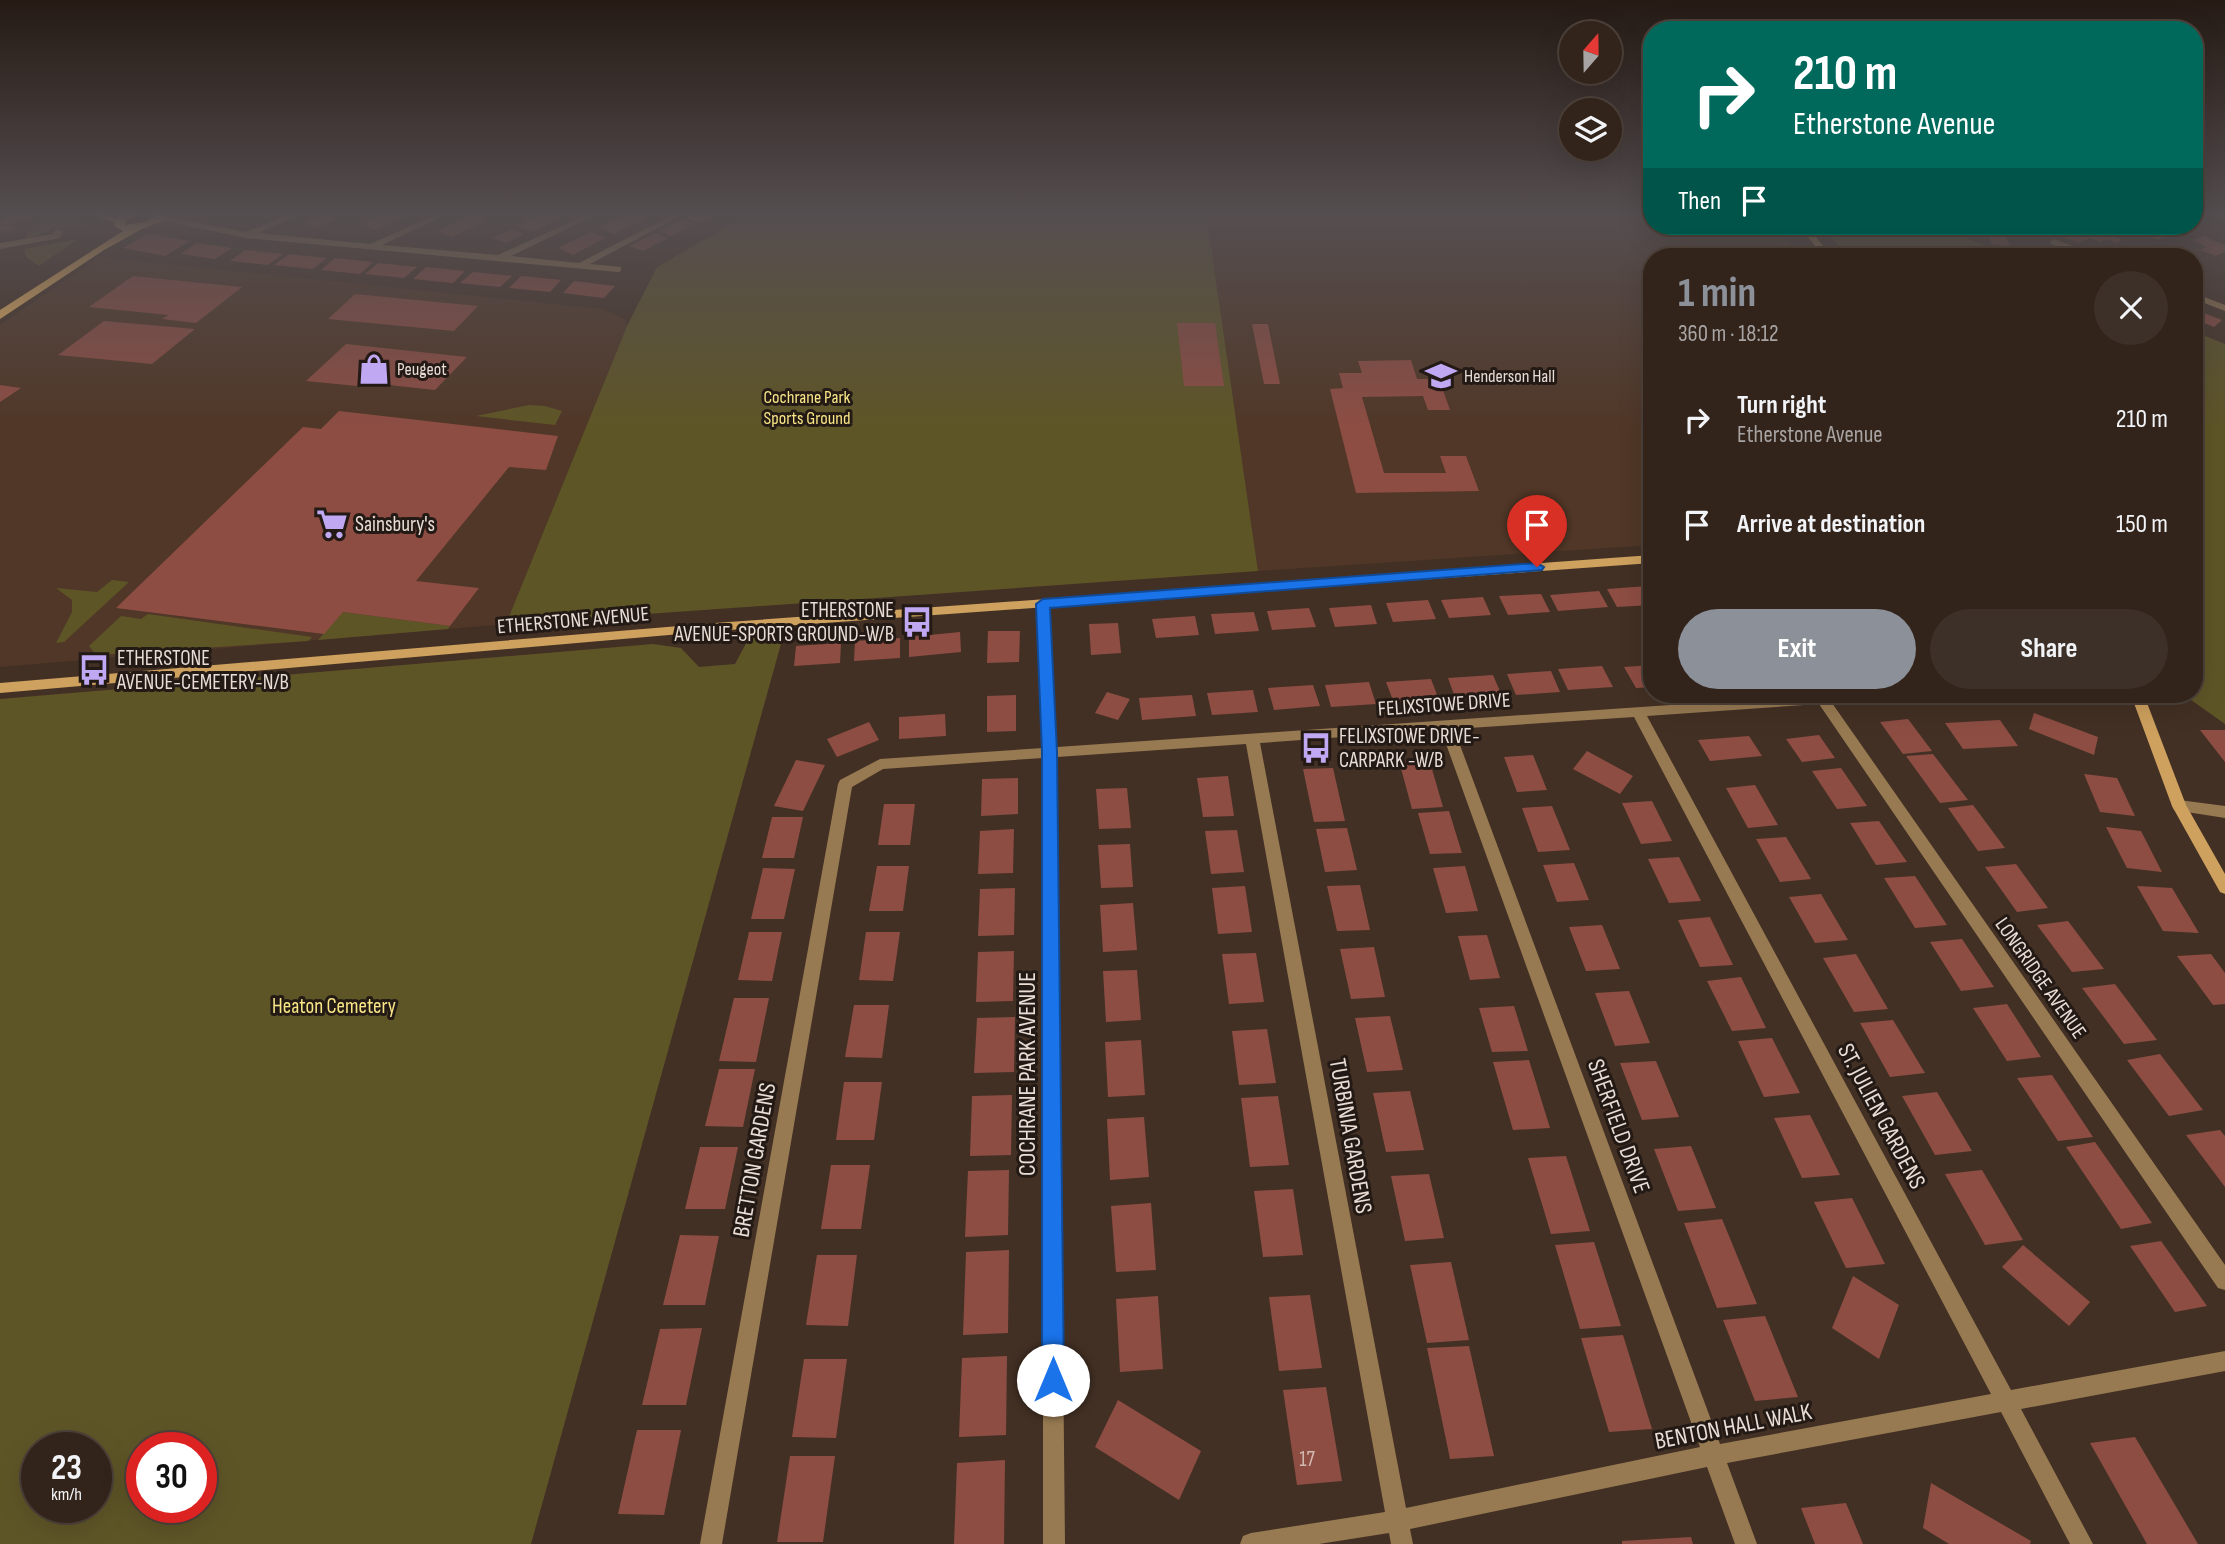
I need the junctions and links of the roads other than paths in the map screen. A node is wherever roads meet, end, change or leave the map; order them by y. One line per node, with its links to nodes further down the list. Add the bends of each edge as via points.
1 (28, 284): 4 (main road)
2 (46, 284): 6 (main road)
3 (2203, 299): 5 (street)
4 (0, 303)
5 (2225, 308)
6 (0, 315)
7 (1643, 560): 8 (street, ETHERSTONE AVENUE)
8 (1043, 604): 9 (street, ETHERSTONE AVENUE); 16 (street, COCHRANE PARK AVENUE)
9 (0, 688)
10 (1761, 703): 13 (street, FELIXSTOWE DRIVE)
11 (1825, 703): 21 (street, LONGRIDGE AVENUE)
12 (2140, 703): 18 (street)
13 (1639, 711): 14 (street, FELIXSTOWE DRIVE); 23 (street, ST. JULIEN GARDENS)
14 (1446, 725): 15 (street, FELIXSTOWE DRIVE); 24 (street, SHERFIELD DRIVE)
15 (1252, 738): 16 (street, FELIXSTOWE DRIVE); 25 (street, TURBINIA GARDENS)
16 (1049, 752): 17 (street, FELIXSTOWE DRIVE, via 880,764); 27 (street, COCHRANE PARK AVENUE)
17 (845, 784): 26 (street, BRETTON GARDENS)
18 (2179, 806): 19 (street); 20 (street)
19 (2225, 812)
20 (2225, 888)
21 (2225, 1281)
22 (2225, 1361): 23 (street, BENTON HALL WALK)
23 (2006, 1403): 24 (street, BENTON HALL WALK); 31 (street, ST. JULIEN GARDENS)
24 (1714, 1455): 25 (street, BENTON HALL WALK); 30 (street, SHERFIELD DRIVE)
25 (1398, 1521): 28 (street, BENTON HALL WALK); 29 (street, TURBINIA GARDENS)
26 (711, 1544)
27 (1054, 1544)
28 (1251, 1544)
29 (1402, 1544)
30 (1746, 1544)
31 (2082, 1544)

